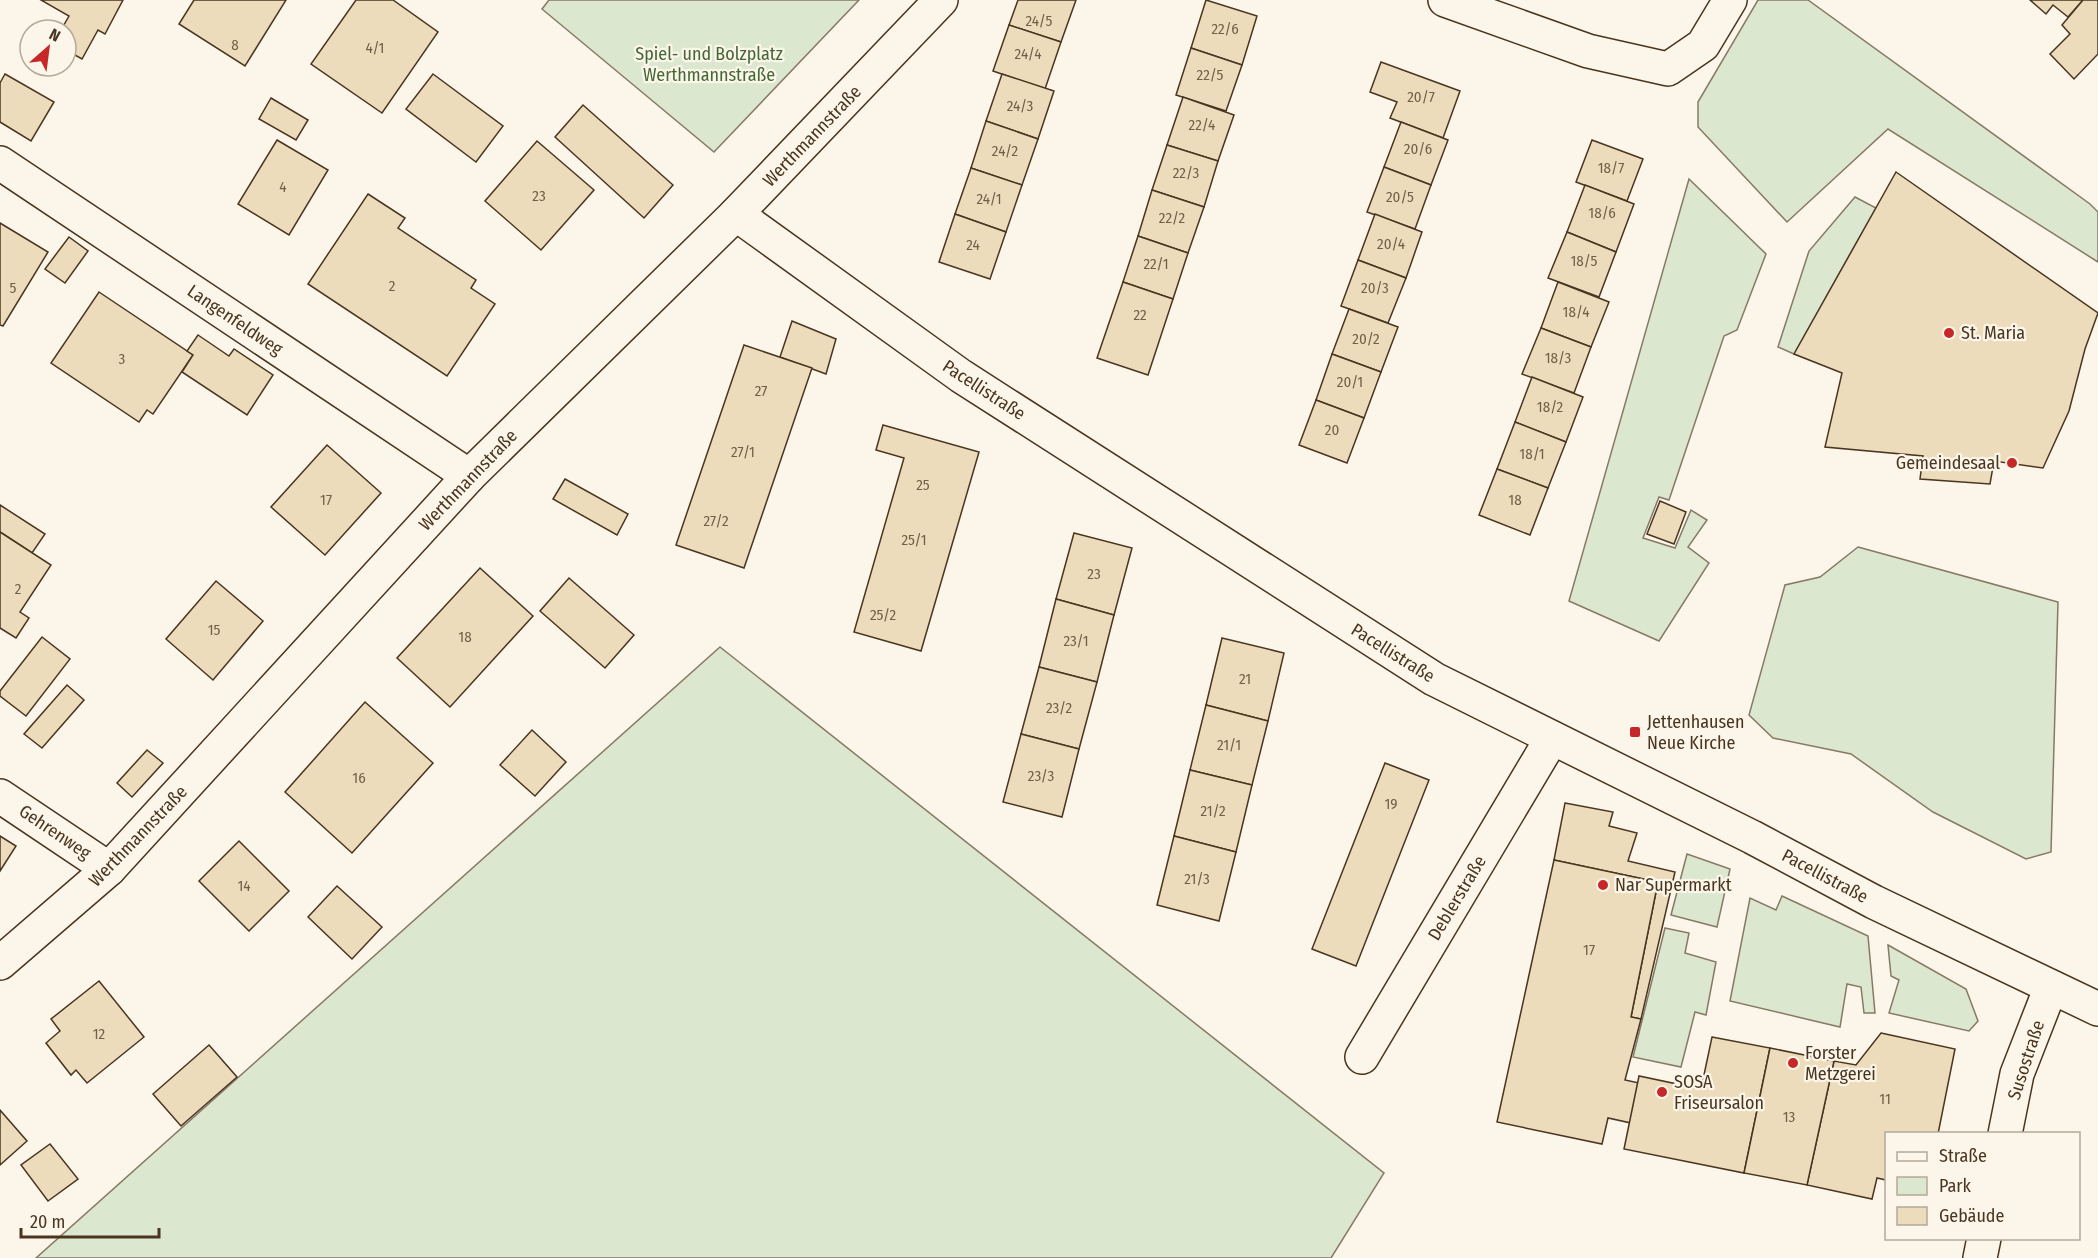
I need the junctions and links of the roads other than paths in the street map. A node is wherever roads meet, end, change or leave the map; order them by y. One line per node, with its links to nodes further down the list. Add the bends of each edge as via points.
1 (941, 0): 5 (street, Werthmannstraße)
2 (1445, 0): 3 (street, via 1588,51 1668,69 1703,45)
3 (1730, 0)
4 (0, 163): 6 (street, Langenfeldweg)
5 (736, 214): 6 (street, Werthmannstraße); 7 (street, Pacellistraße, via 961,376 1434,680)
6 (470, 476): 9 (street, Werthmannstraße)
7 (1552, 738): 11 (street, Pacellistraße); 13 (street, Deblerstraße)
8 (0, 796): 9 (street, Gehrenweg)
9 (110, 869): 10 (street, Werthmannstraße)
10 (0, 963)
11 (2050, 987): 12 (street, Pacellistraße); 14 (street, Susostraße, via 2017,1074)
12 (2098, 1009)
13 (1362, 1057)
14 (2005, 1132)
15 (1984, 1240): 16 (street)
16 (1980, 1258)

